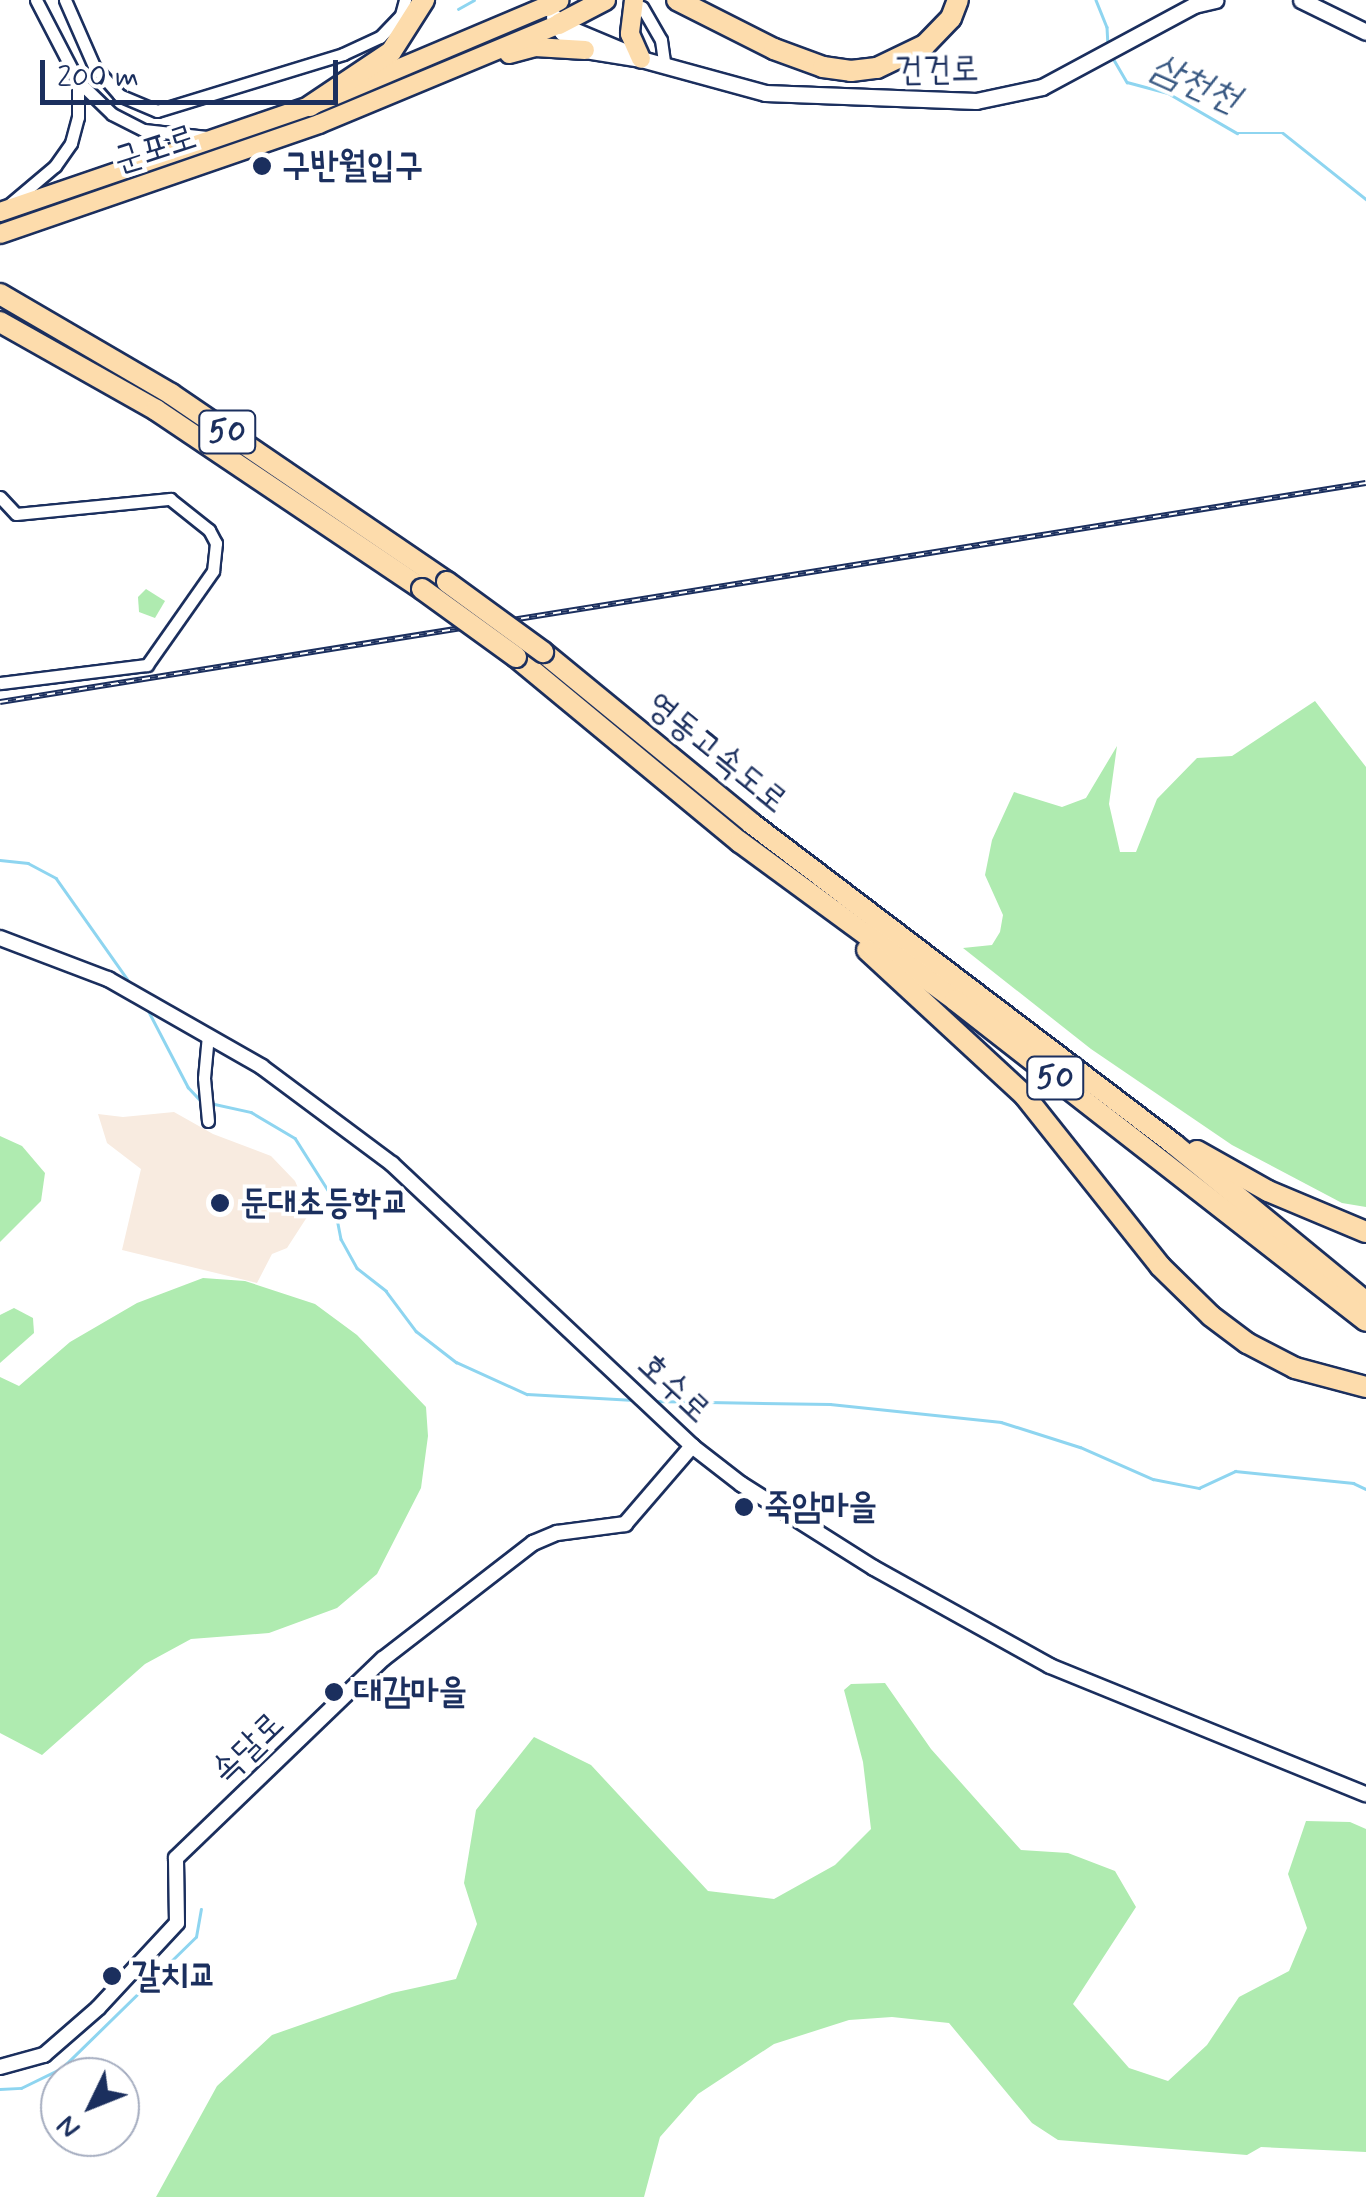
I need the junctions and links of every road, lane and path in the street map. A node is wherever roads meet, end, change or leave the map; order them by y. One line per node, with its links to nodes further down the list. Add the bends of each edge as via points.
1 (36, 0): 18 (street)
2 (64, 0): 3 (street, via 94,66 119,95 156,111 343,54 380,37 401,15)
3 (405, 0)
4 (424, 0): 19 (highway, via 390,52)
5 (605, 0): 12 (highway, 군포로)
6 (943, 0): 10 (highway, via 917,36 856,59 827,57)
7 (958, 0): 10 (highway, via 925,44 876,68 851,70 774,49)
8 (1215, 0): 17 (main road, 건건로, via 1042,87 976,102 765,93)
9 (1301, 0): 13 (main road)
10 (688, 1)
11 (638, 4): 16 (main road, via 630,34); 17 (street, via 662,40)
12 (553, 7): 14 (main road, 군포로); 15 (main road, via 571,42); 16 (main road, 건건로); 19 (main road, 군포로)
13 (1366, 32)
14 (496, 50): 15 (main road, via 502,56 535,47); 22 (main road, 군포로, via 226,160)
15 (585, 50): 16 (main road, 건건로)
16 (641, 59): 17 (main road, 건건로)
17 (665, 66)
18 (78, 81): 20 (street, via 112,114 144,130); 21 (street, via 72,143)
19 (310, 106): 20 (main road, 군포로)
20 (216, 138): 21 (main road, 군포로)
21 (0, 212)
22 (0, 234)
23 (0, 294): 30 (highway, 영동고속도로 / 50, bridge, via 170,394 447,582 750,823)
24 (0, 322): 27 (highway, 영동고속도로 / 50, bridge, via 156,410 422,589 516,657)
25 (0, 497): 26 (street, via 16,514 170,499 216,543 213,571 147,665)
26 (0, 682)
27 (740, 842): 34 (highway, 영동고속도로 / 50); 35 (highway, via 1006,1076 1178,1285 1247,1342 1295,1368)
28 (0, 938): 29 (street, 호수로, via 108,979)
29 (208, 1035): 31 (street); 36 (street, 호수로, via 262,1066 392,1164)
30 (1141, 1119): 32 (highway, via 1268,1191); 33 (highway, 영동고속도로 / 50)
31 (208, 1121)
32 (1366, 1232)
33 (1366, 1302)
34 (1366, 1320)
35 (1366, 1388)
36 (692, 1446): 37 (street, 호수로, via 740,1484 986,1634); 38 (street, 속달로, via 625,1524 558,1532 532,1543 384,1658 176,1858 176,1923 98,2008 44,2055)
37 (1366, 1794)
38 (0, 2067)

